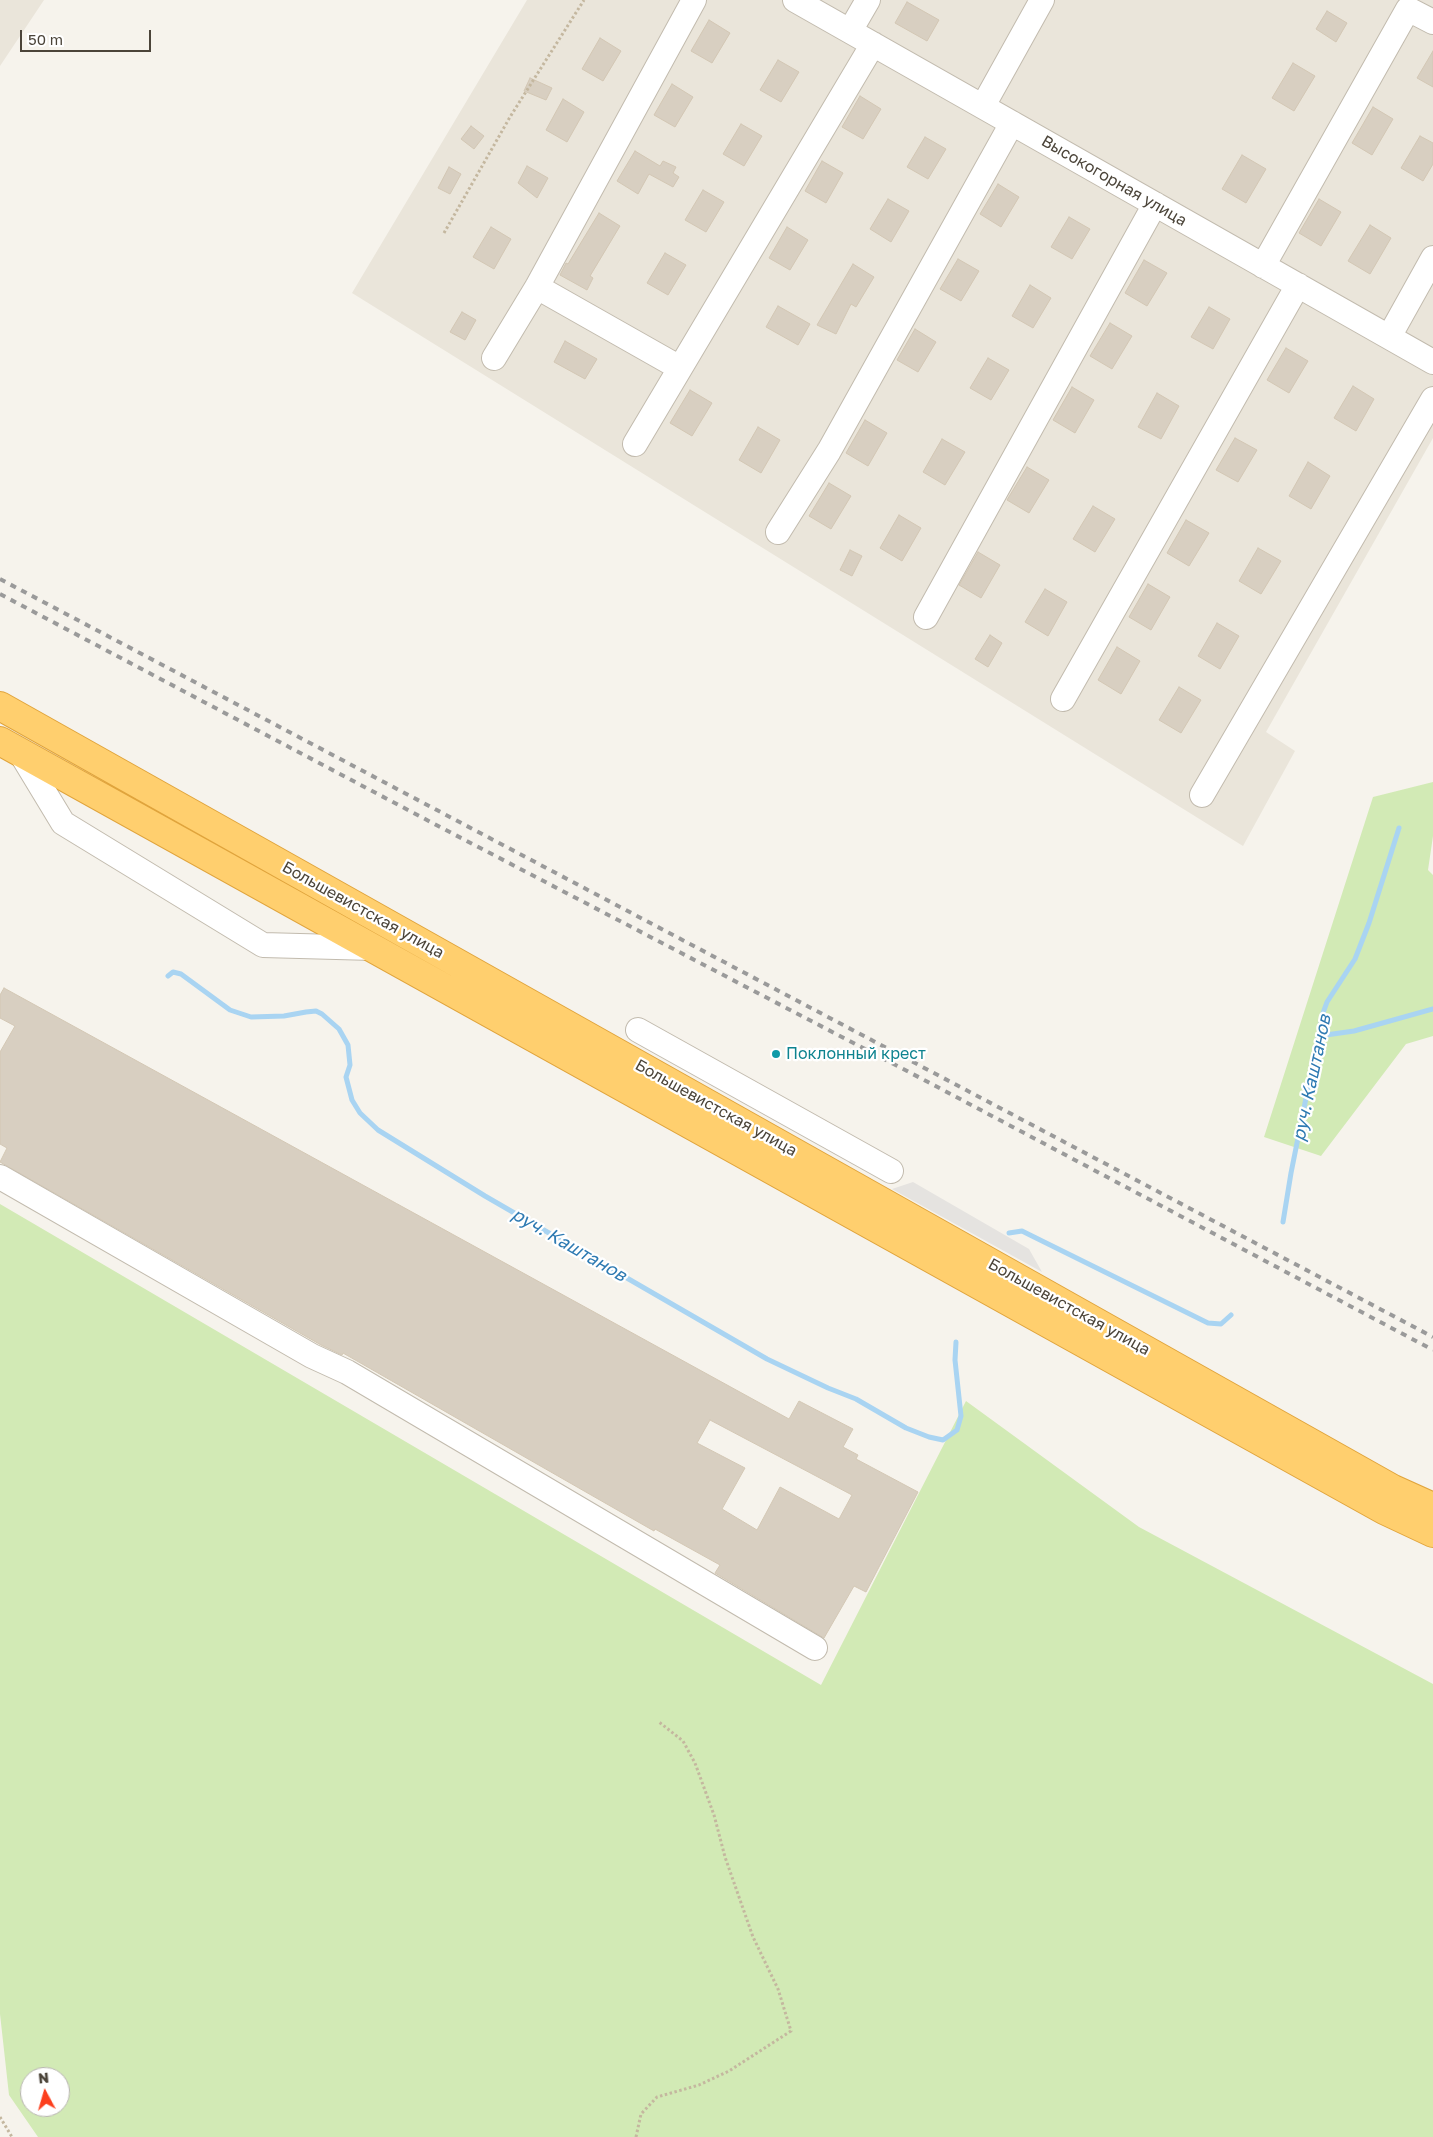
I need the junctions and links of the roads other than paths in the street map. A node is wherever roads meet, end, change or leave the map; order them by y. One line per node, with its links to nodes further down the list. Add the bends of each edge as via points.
1 (694, 0): 15 (street)
2 (795, 0): 7 (street, Высокогорная улица)
3 (868, 0): 7 (street)
4 (1042, 0): 9 (street)
5 (1400, 4): 6 (street); 13 (street)
6 (1433, 22)
7 (850, 31): 8 (street, Высокогорная улица)
8 (873, 44): 9 (street, Высокогорная улица); 19 (street)
9 (983, 106): 10 (street, Высокогорная улица)
10 (1012, 123): 11 (street, Высокогорная улица); 22 (street, via 829,451)
11 (1155, 204): 13 (street, Высокогорная улица); 23 (street)
12 (1433, 258): 16 (street)
13 (1263, 266): 14 (street, Высокогорная улица)
14 (1298, 285): 16 (street, Высокогорная улица); 24 (street)
15 (537, 287): 17 (street); 19 (street)
16 (1389, 337): 18 (street, Высокогорная улица)
17 (494, 358)
18 (1433, 362)
19 (680, 368): 21 (street)
20 (1433, 399): 27 (street)
21 (635, 444)
22 (778, 532)
23 (926, 617)
24 (1063, 699)
25 (0, 706): 32 (highway, Большевистская улица, via 1393,1489)
26 (10, 747): 28 (highway, Большевистская улица); 28 (street, via 63,823 263,945)
27 (1202, 795)
28 (373, 948): 33 (highway, Большевистская улица, via 1384,1510)
29 (638, 1030): 30 (street)
30 (891, 1171)
31 (0, 1177): 34 (street, via 312,1356 347,1372)
32 (1433, 1507)
33 (1433, 1533)
34 (815, 1648)

